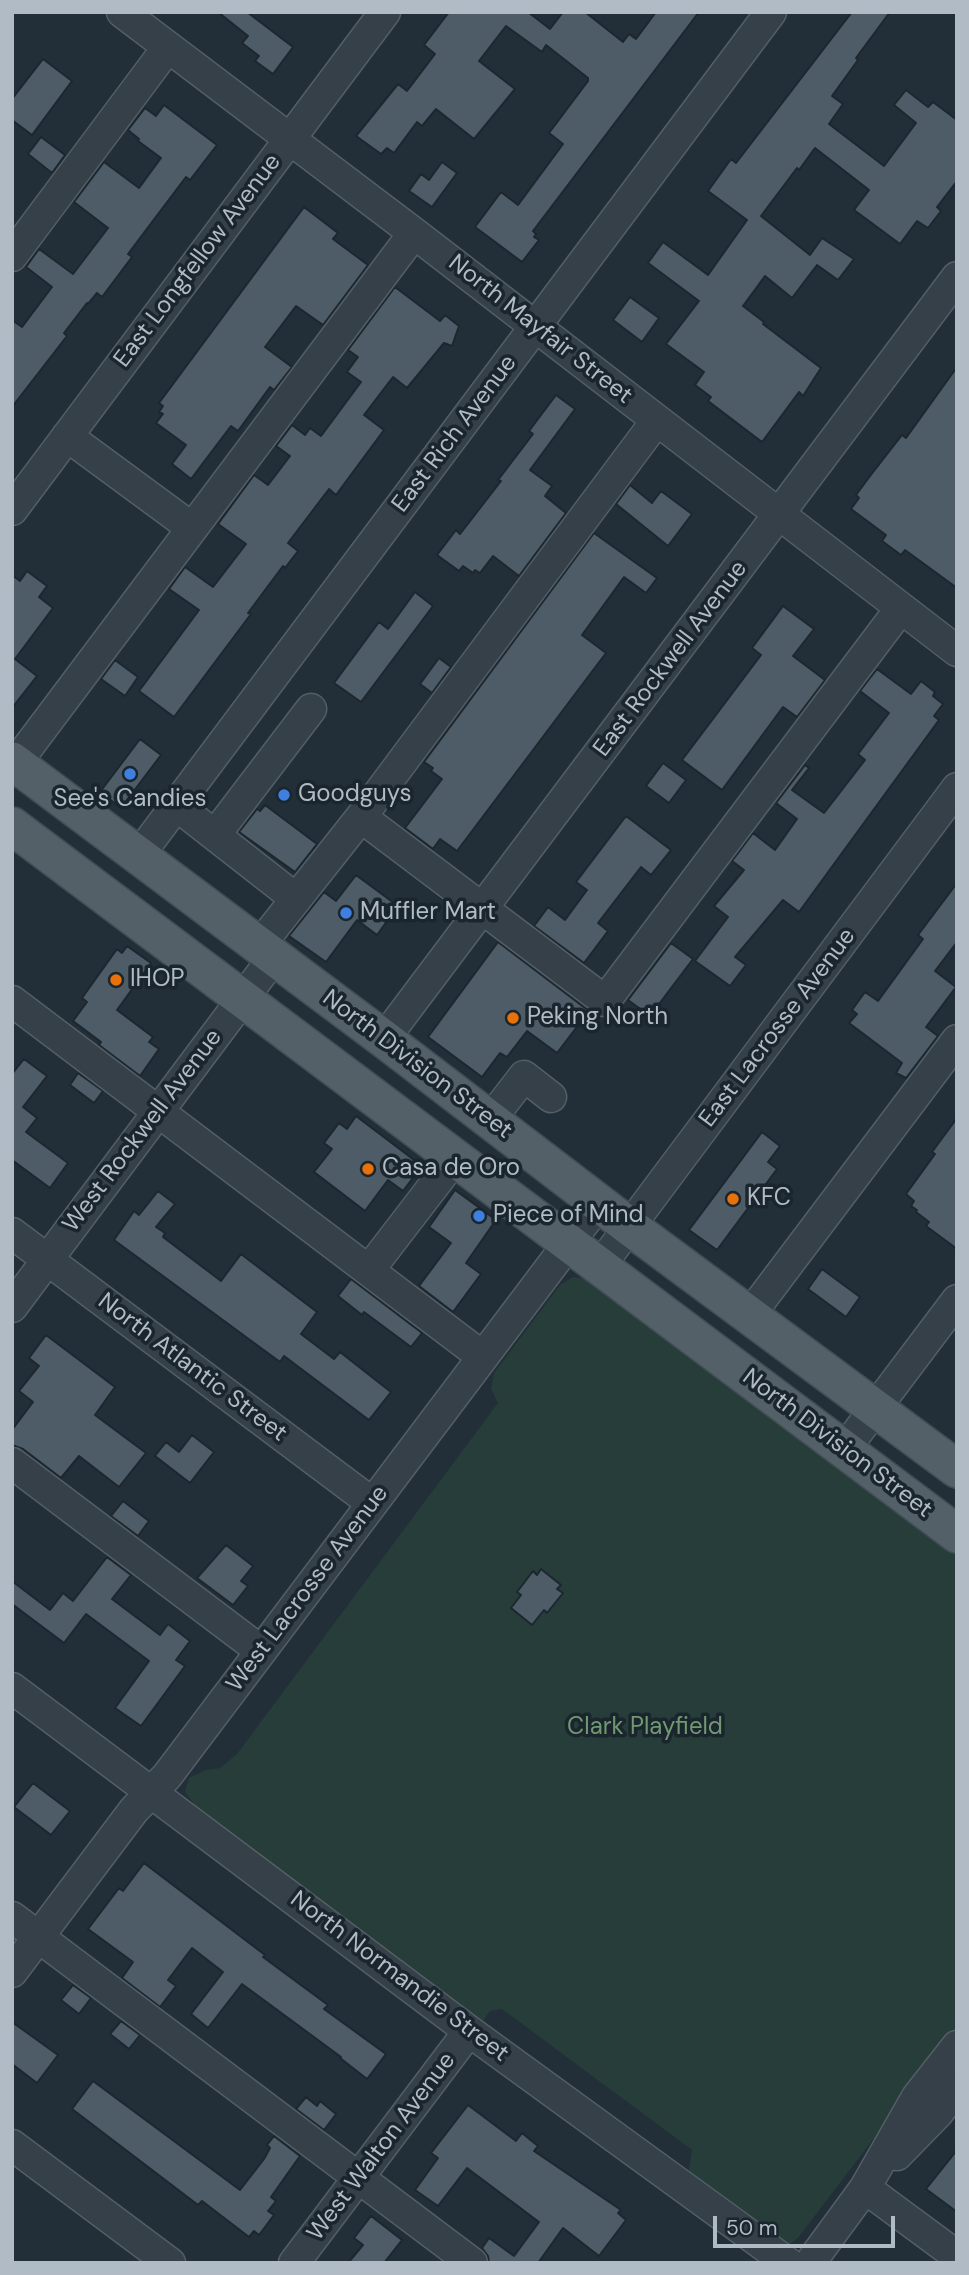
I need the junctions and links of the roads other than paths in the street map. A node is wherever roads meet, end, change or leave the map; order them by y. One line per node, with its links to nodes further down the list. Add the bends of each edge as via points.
1 (122, 12): 4 (street, North Mayfair Street)
2 (385, 12): 5 (street, East Longfellow Avenue)
3 (771, 12): 9 (street, East Rich Avenue)
4 (168, 47): 5 (street, North Mayfair Street); 7 (street)
5 (290, 139): 6 (street, North Mayfair Street); 11 (street, East Longfellow Avenue)
6 (414, 233): 9 (street, North Mayfair Street); 14 (street)
7 (12, 256)
8 (957, 277): 13 (street, East Rockwell Avenue)
9 (535, 327): 10 (street, North Mayfair Street); 20 (street, East Rich Avenue)
10 (657, 420): 13 (street, North Mayfair Street); 21 (street, West Rockwell Avenue)
11 (67, 436): 12 (street, East Longfellow Avenue); 14 (street)
12 (12, 510)
13 (780, 515): 15 (street, North Mayfair Street); 26 (street, East Rockwell Avenue)
14 (192, 528): 18 (street)
15 (901, 608): 16 (street, North Mayfair Street); 26 (street, via 605,1001)
16 (957, 651)
17 (311, 709): 23 (street)
18 (14, 762): 24 (main road, North Division Street)
19 (957, 789): 37 (street, East Lacrosse Avenue)
20 (177, 805): 23 (street); 24 (street, East Rich Avenue)
21 (361, 817): 26 (street); 27 (street, West Rockwell Avenue)
22 (12, 826): 28 (main road, North Division Street)
23 (215, 835): 25 (street)
24 (139, 855): 27 (main road, North Division Street)
25 (286, 891)
26 (483, 909): 30 (street, East Rockwell Avenue)
27 (267, 951): 28 (street, West Rockwell Avenue); 30 (main road, North Division Street)
28 (242, 998): 33 (street, West Rockwell Avenue); 35 (main road, North Division Street)
29 (12, 1001): 33 (street)
30 (384, 1039): 34 (main road, North Division Street)
31 (957, 1040): 45 (street)
32 (551, 1097): 34 (street, via 524,1076)
33 (158, 1111): 40 (street, West Rockwell Avenue); 42 (street)
34 (490, 1120): 36 (main road, North Division Street)
35 (454, 1158): 39 (main road, North Division Street); 42 (street)
36 (598, 1203): 37 (main road, North Division Street); 39 (street, West Lacrosse Avenue)
37 (630, 1227): 41 (street, East Lacrosse Avenue); 45 (main road, North Division Street)
38 (12, 1233): 40 (street, North Atlantic Street)
39 (568, 1243): 41 (main road, North Division Street); 46 (street, West Lacrosse Avenue)
40 (47, 1259): 44 (street, West Rockwell Avenue); 51 (street, North Atlantic Street)
41 (600, 1266): 48 (main road, North Division Street)
42 (369, 1270): 46 (street)
43 (957, 1300): 47 (street)
44 (12, 1307)
45 (749, 1316): 47 (main road, North Division Street)
46 (483, 1357): 51 (street, West Lacrosse Avenue)
47 (875, 1409): 48 (street); 50 (main road, North Division Street)
48 (844, 1450): 52 (main road, North Division Street)
49 (12, 1463): 53 (street)
50 (957, 1469)
51 (372, 1503): 53 (street, West Lacrosse Avenue)
52 (957, 1534)
53 (261, 1651): 55 (street, West Lacrosse Avenue)
54 (12, 1688): 55 (street, North Normandie Street)
55 (152, 1791): 57 (street, West Lacrosse Avenue); 59 (street, North Normandie Street)
56 (12, 1917): 57 (street)
57 (39, 1937): 58 (street, West Lacrosse Avenue); 63 (street)
58 (12, 1972)
59 (469, 2031): 63 (street, West Walton Avenue); 69 (street, North Normandie Street)
60 (957, 2046): 64 (street, via 917,2097)
61 (957, 2088): 64 (street)
62 (12, 2145): 66 (street)
63 (359, 2178): 67 (street, West Walton Avenue); 68 (street)
64 (865, 2188): 65 (street); 70 (street)
65 (957, 2256)
66 (170, 2263)
67 (295, 2263)
68 (472, 2263)
69 (788, 2263)
70 (810, 2263)

